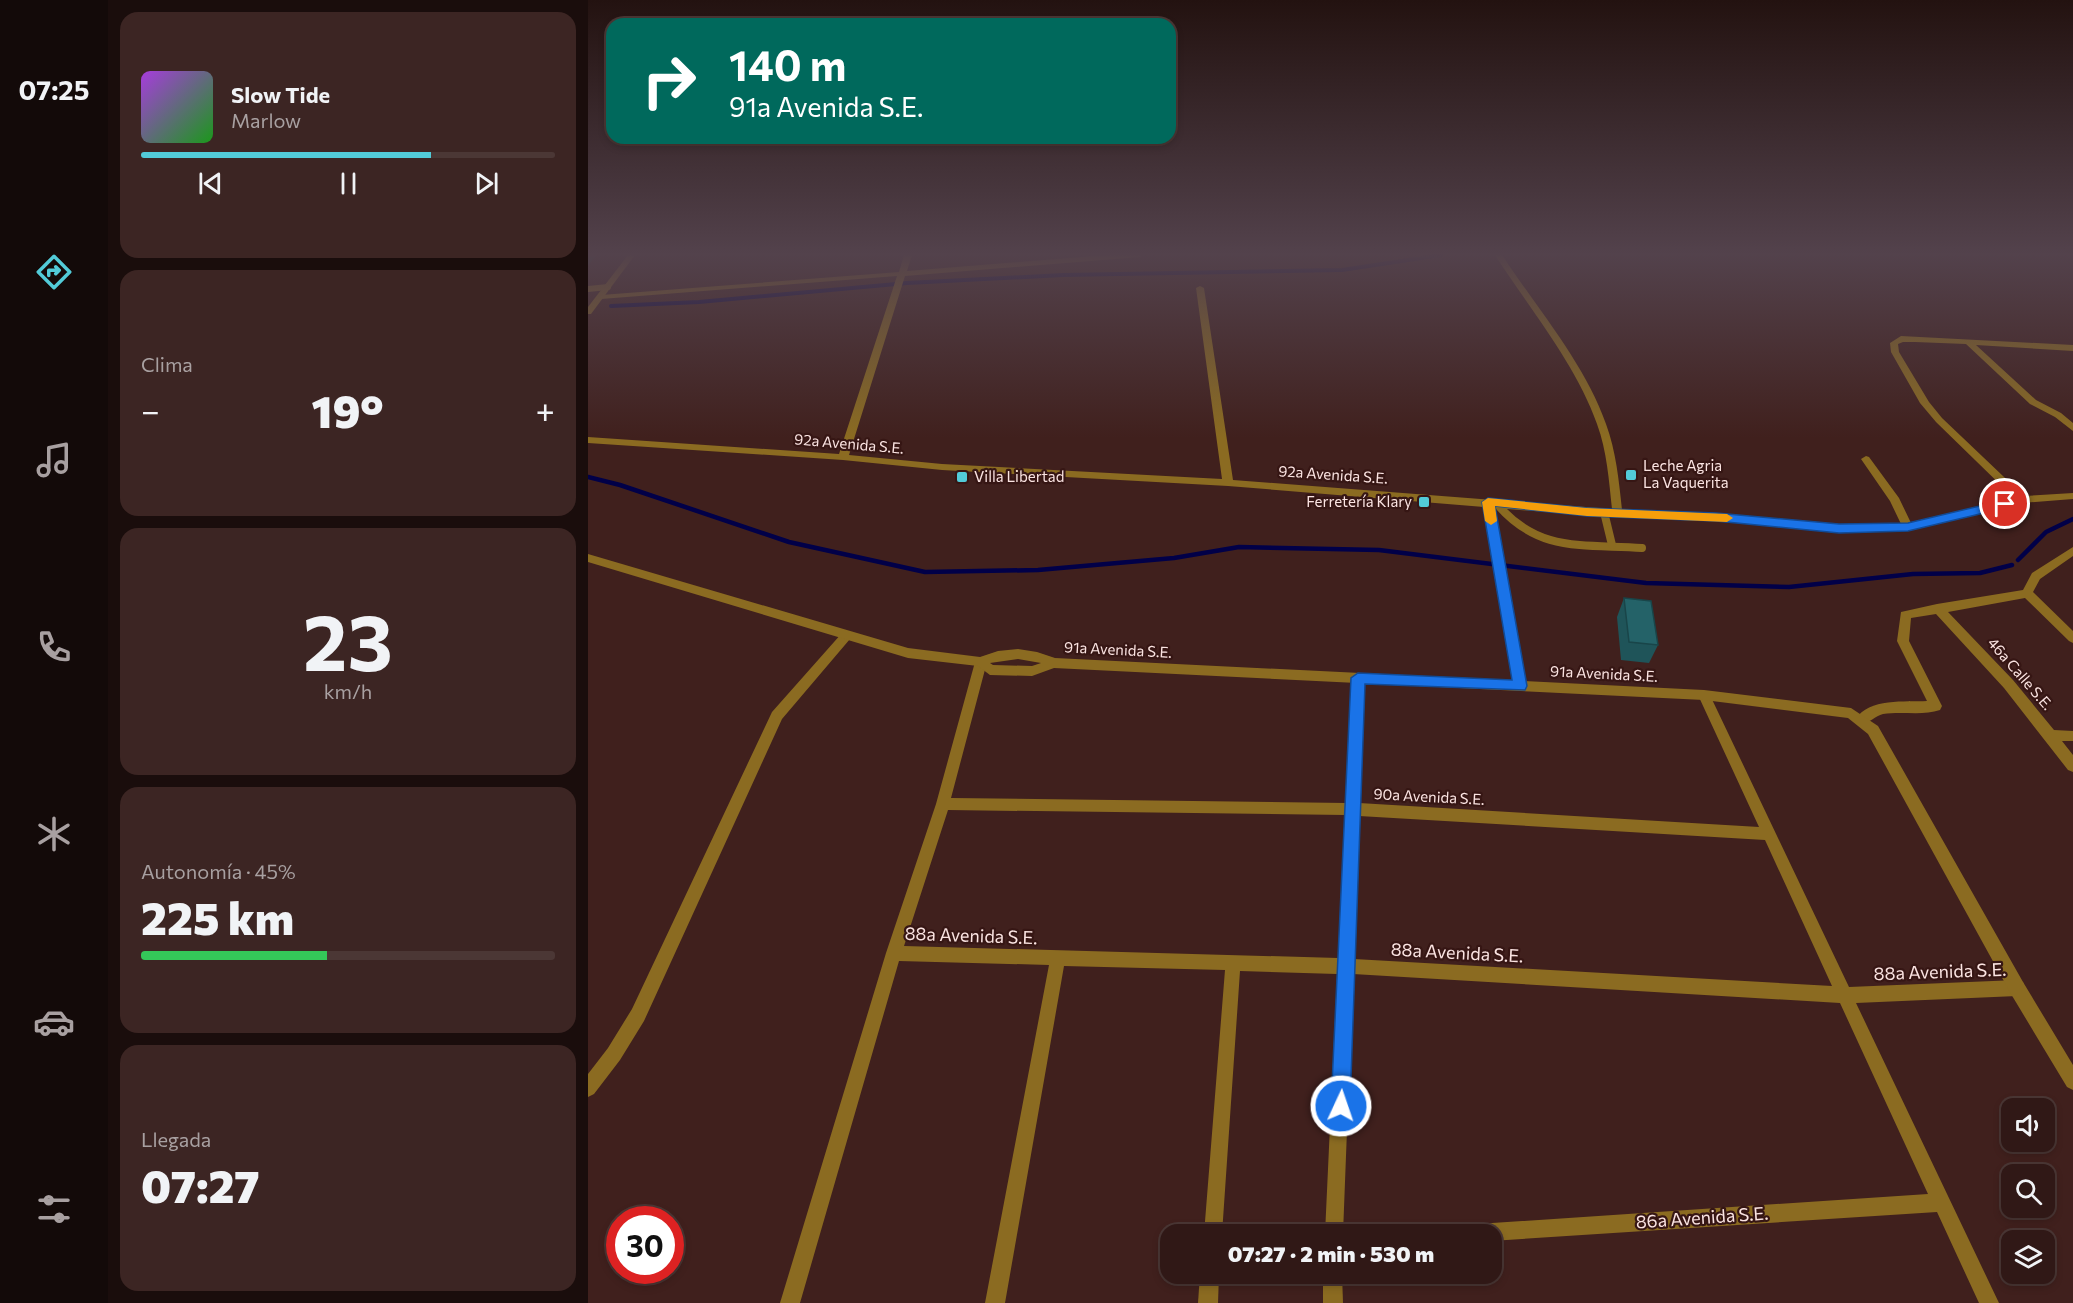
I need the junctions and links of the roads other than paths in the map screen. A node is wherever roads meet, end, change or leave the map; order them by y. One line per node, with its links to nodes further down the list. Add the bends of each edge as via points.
1 (888, 316): 8 (street)
2 (1204, 316): 10 (street)
3 (1538, 316): 15 (street, via 1597,414 1614,472)
4 (1967, 341): 5 (street); 6 (street, via 2033,402); 12 (street, via 1901,339 1894,343 1895,352 1938,420)
5 (2073, 348)
6 (2073, 428)
7 (588, 440): 8 (street, 92a Avenida S.E.)
8 (843, 457): 10 (street, 92a Avenida S.E., via 942,467)
9 (1866, 459): 16 (street)
10 (1228, 483): 13 (street, 92a Avenida S.E.)
11 (2073, 496): 12 (street, 92a Avenida S.E.)
12 (2022, 500): 16 (street, 92a Avenida S.E.)
13 (1492, 502): 14 (street, 92a Avenida S.E.); 17 (lane, via 1530,534 1550,540); 27 (street, via 1498,572)
14 (1604, 512): 15 (street, 92a Avenida S.E.); 17 (lane)
15 (1617, 512): 16 (street, 92a Avenida S.E., via 1839,528)
16 (1908, 527)
17 (1612, 546): 18 (lane)
18 (1642, 548)
19 (2073, 551): 21 (street, via 2036,576)
20 (588, 558): 23 (street, 91a Avenida S.E.)
21 (2027, 593): 22 (street); 24 (street)
22 (1937, 608): 29 (street, via 1905,615 1903,641 1936,706 1880,709); 30 (street, 46a Calle S.E., via 1981,652)
23 (846, 636): 25 (street, 91a Avenida S.E., via 908,653); 43 (street, via 777,716 638,1015)
24 (2073, 638)
25 (981, 662): 26 (street, 91a Avenida S.E., via 990,670 1032,671 1054,663); 33 (street)
26 (1358, 678): 27 (street, 91a Avenida S.E.); 34 (street)
27 (1520, 686): 28 (street, 91a Avenida S.E.)
28 (1704, 695): 29 (street, 91a Avenida S.E., via 1851,713); 35 (street)
29 (1862, 719): 40 (street, via 1873,730)
30 (2052, 735): 31 (street); 32 (street, 46a Calle S.E.)
31 (2073, 736)
32 (2073, 766)
33 (943, 804): 34 (street, 90a Avenida S.E.); 36 (street)
34 (1353, 810): 35 (street, 90a Avenida S.E.); 39 (street)
35 (1769, 834): 41 (street)
36 (894, 953): 37 (street, 88a Avenida S.E.); 50 (street)
37 (1058, 958): 38 (street, 88a Avenida S.E.); 51 (street)
38 (1233, 963): 39 (street, 88a Avenida S.E.); 45 (street)
39 (1346, 966): 41 (street, 88a Avenida S.E.); 46 (street)
40 (2017, 988): 41 (street, 88a Avenida S.E.); 42 (street)
41 (1845, 995): 44 (street)
42 (2073, 1081)
43 (588, 1088)
44 (1941, 1202): 47 (street, 86a Avenida S.E.); 54 (street)
45 (1214, 1224)
46 (1334, 1224)
47 (1502, 1231)
48 (1209, 1284): 52 (street)
49 (1334, 1284): 53 (street)
50 (790, 1303)
51 (995, 1303)
52 (1208, 1303)
53 (1333, 1303)
54 (1989, 1303)

